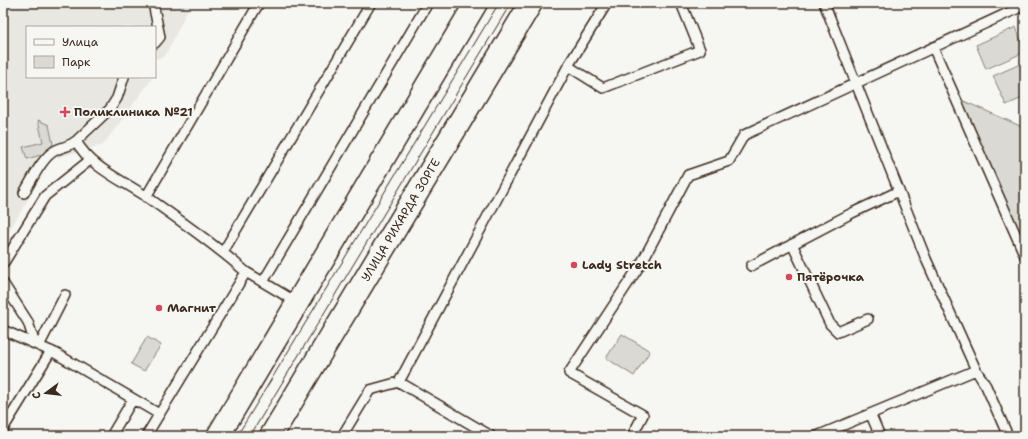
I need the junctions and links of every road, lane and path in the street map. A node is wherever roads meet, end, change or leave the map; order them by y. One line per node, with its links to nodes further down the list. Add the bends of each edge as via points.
1 (153, 3): 11 (lane, via 160,37)
2 (259, 3): 20 (lane)
3 (372, 3): 22 (lane)
4 (428, 3): 27 (lane)
5 (476, 3): 30 (street)
6 (531, 3): 44 (street, УЛИЦА РИХАРДА ЗОРГЕ)
7 (607, 3): 13 (lane)
8 (681, 3): 13 (lane, via 700,50 602,88)
9 (824, 3): 15 (lane)
10 (1025, 5): 12 (lane)
11 (156, 42)
12 (933, 47): 15 (lane); 23 (lane)
13 (568, 66): 36 (lane)
14 (124, 78): 16 (lane, via 110,109)
15 (857, 83): 18 (lane); 47 (lane, via 744,134 729,161 688,175 642,262 569,373 643,415)
16 (76, 141): 17 (lane); 19 (lane, via 69,147 56,150 45,160)
17 (90, 160): 20 (lane); 24 (lane, via 46,196)
18 (899, 191): 21 (lane); 35 (lane, via 926,259)
19 (24, 193)
20 (146, 197): 22 (lane)
21 (792, 244): 25 (lane); 31 (lane, via 830,324 838,332)
22 (223, 252): 26 (lane)
23 (1025, 256)
24 (4, 262)
25 (751, 266)
26 (246, 272): 27 (lane); 38 (lane)
27 (263, 282): 30 (lane)
28 (3, 283): 33 (lane, via 28,322)
29 (65, 295): 33 (lane)
30 (298, 303): 43 (street)
31 (868, 319)
32 (3, 330): 33 (lane)
33 (37, 345): 34 (lane)
34 (51, 351): 37 (lane); 40 (lane)
35 (976, 370): 39 (lane); 50 (lane, via 986,386)
36 (399, 382): 45 (lane, via 370,390); 46 (lane)
37 (133, 398): 38 (lane); 41 (lane)
38 (159, 414): 42 (lane)
39 (871, 415): 48 (lane); 49 (lane)
40 (3, 429)
41 (111, 436)
42 (146, 436)
43 (218, 436)
44 (271, 436)
45 (342, 436)
46 (491, 436)
47 (632, 436)
48 (817, 436)
49 (880, 436)
50 (1008, 436)

